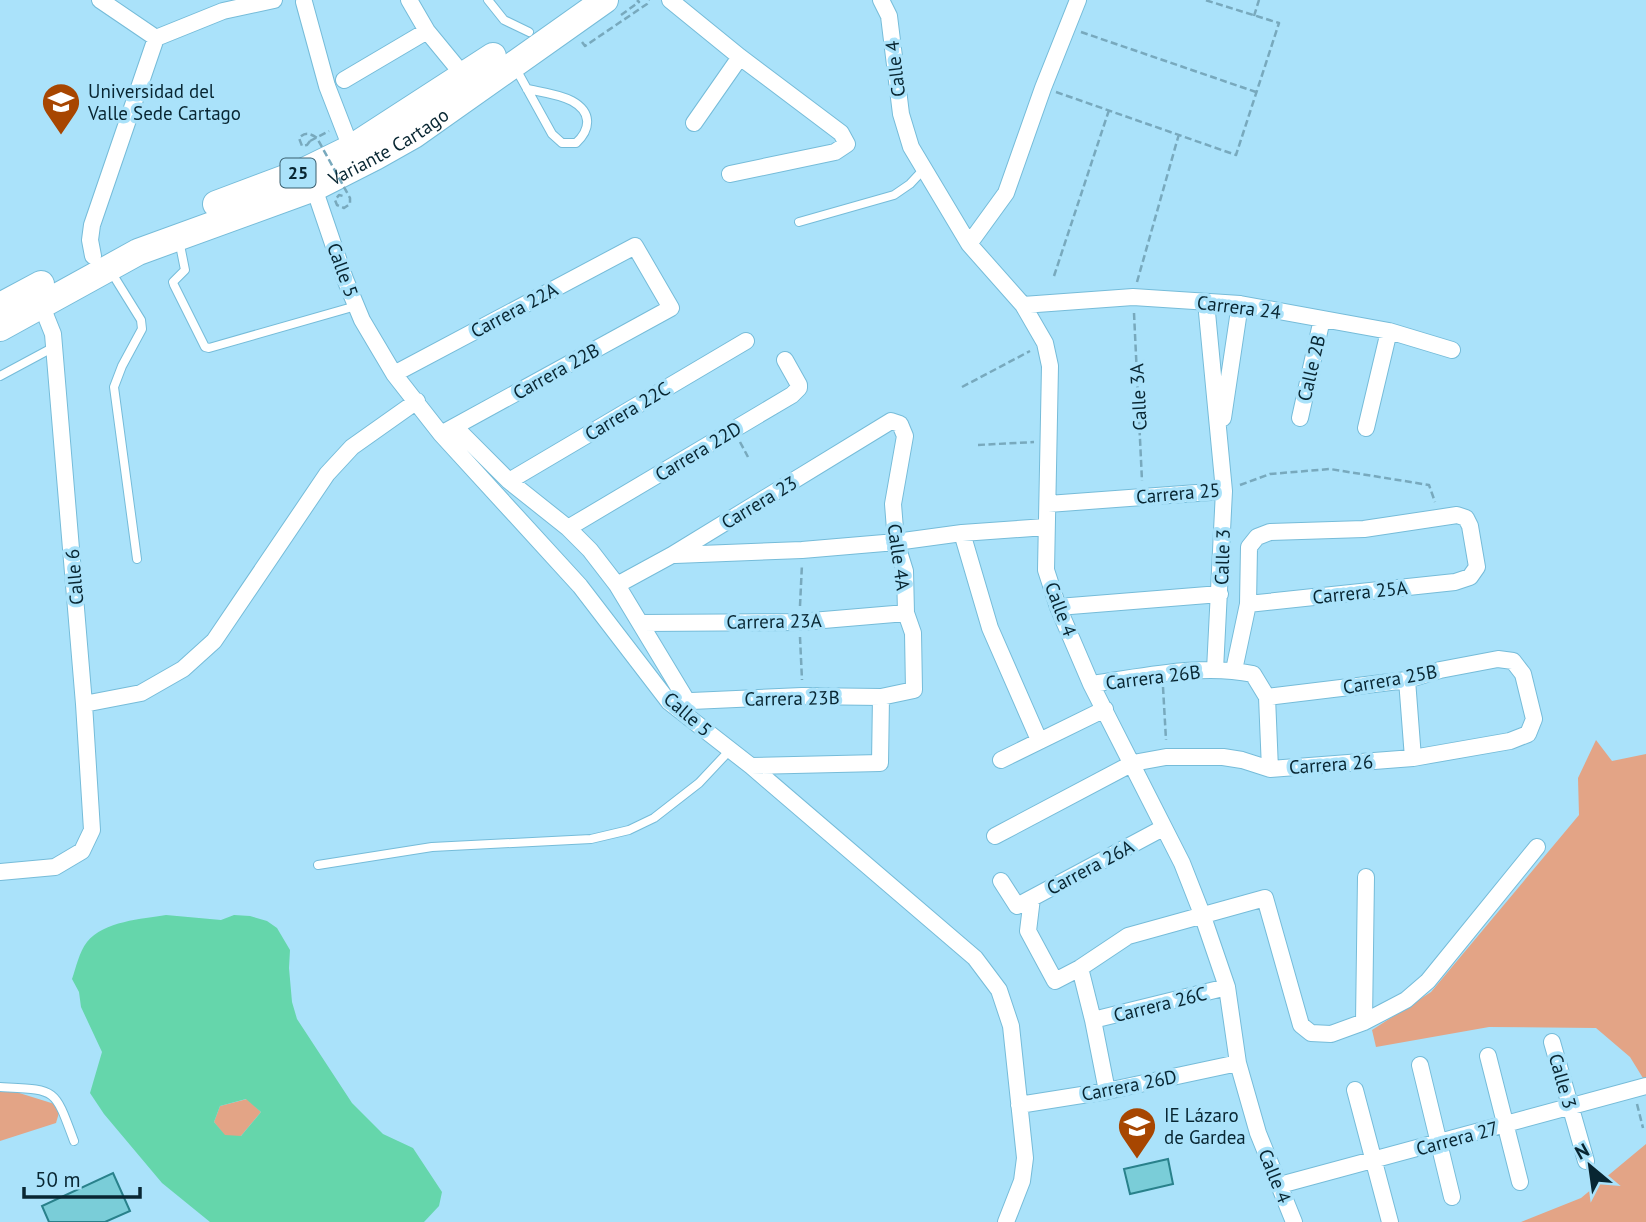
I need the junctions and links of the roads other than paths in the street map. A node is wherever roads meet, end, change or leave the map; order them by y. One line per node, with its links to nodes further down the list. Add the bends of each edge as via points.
1 (100, 0): 14 (street)
2 (274, 0): 10 (street)
3 (409, 0): 12 (street)
4 (488, 0): 13 (lane, via 504,20)
5 (575, 0): 13 (highway, Variante Cartago / 25)
6 (670, 0): 15 (street)
7 (881, 0): 22 (street, Calle 4, via 889,16 905,131)
8 (1079, 0): 27 (street, via 1006,193)
9 (302, 1): 21 (street)
10 (221, 6): 14 (street)
11 (611, 9): 16 (highway, Variante Cartago / 25)
12 (427, 31): 17 (street); 18 (street)
13 (529, 32): 17 (highway, Variante Cartago / 25)
14 (156, 38): 28 (street, via 92,225 90,240)
15 (740, 57): 20 (street); 23 (street, via 841,133 847,145 835,152)
16 (513, 64): 19 (lane); 24 (highway, Variante Cartago / 25, via 414,135)
17 (464, 76): 21 (highway, Variante Cartago / 25)
18 (344, 80)
19 (527, 89): 19 (lane, via 562,143 576,143 586,134 588,122 573,101)
20 (694, 123)
21 (346, 137): 28 (highway, Variante Cartago / 25, via 304,171 128,236)
22 (924, 169): 25 (lane, via 894,195); 27 (street, Calle 4)
23 (730, 174)
24 (314, 188): 26 (highway, Variante Cartago / 25); 34 (street, Calle 5)
25 (799, 222)
26 (178, 236): 28 (highway, Variante Cartago / 25); 34 (lane, via 185,270 173,282 205,347)
27 (969, 244): 32 (street, Calle 4)
28 (101, 262): 30 (highway, Variante Cartago / 25); 33 (highway, Variante Cartago / 25); 59 (lane, via 141,320 142,329 114,387)
29 (1206, 302): 31 (street, Carrera 24); 32 (street, Carrera 24, via 1133,297); 50 (street, Calle 3)
30 (41, 304): 37 (highway, Variante Cartago / 25); 40 (street, Calle 6)
31 (1240, 304): 36 (street, Carrera 24); 50 (street, Calle 3)
32 (1023, 305): 53 (street, Calle 4, via 1045,343 1050,366)
33 (0, 306)
34 (356, 306): 43 (street, Calle 5)
35 (671, 308): 43 (street, Carrera 22A, via 635,246); 49 (street, Carrera 22B)
36 (1322, 319): 38 (street, Carrera 24); 46 (street, Calle 2B)
37 (0, 328)
38 (1389, 331): 41 (street, Carrera 24); 48 (street)
39 (746, 341): 51 (street, Carrera 22C)
40 (54, 347): 44 (lane); 75 (street, Calle 6)
41 (1452, 350)
42 (785, 360): 55 (street, Carrera 22D, via 799,385 792,395)
43 (394, 374): 45 (street, Calle 5)
44 (0, 376)
45 (417, 401): 49 (street, Calle 5); 75 (street, via 352,447 327,474 214,641 183,670 141,693)
46 (1300, 418)
47 (900, 424): 57 (street, Calle 4A, via 905,436 893,505); 58 (street, Carrera 23, via 891,421)
48 (1366, 428)
49 (448, 430): 51 (street); 74 (street, Calle 5, via 580,586)
50 (1219, 444): 52 (street, Calle 3)
51 (509, 481): 55 (street)
52 (1224, 491): 53 (street, Carrera 25); 61 (street, Calle 3)
53 (1048, 504): 54 (street, Calle 4)
54 (1046, 527): 56 (street); 63 (street, Calle 4, via 1046,570)
55 (568, 528): 60 (street)
56 (962, 533): 57 (street); 78 (street, via 990,628)
57 (895, 542): 58 (street); 64 (street, Calle 4A, via 905,571)
58 (672, 555): 60 (street, Carrera 23)
59 (136, 559)
60 (617, 585): 65 (street)
61 (1220, 594): 63 (street); 66 (street, Calle 3)
62 (1248, 604): 62 (street, Carrera 25A, via 1249,547 1270,532 1364,529 1457,514 1470,526 1477,567 1470,577); 67 (street)
63 (1058, 607): 69 (street, Calle 4)
64 (906, 613): 65 (street, Carrera 23A, via 800,622); 70 (street, Calle 4A, via 913,633)
65 (641, 623): 73 (street)
66 (1215, 670): 67 (street, Carrera 26B); 69 (street, Carrera 26B)
67 (1234, 670): 72 (street, via 1252,674)
68 (1407, 680): 72 (street, Carrera 25B); 77 (street, Carrera 25B, via 1498,659 1513,661 1523,674 1534,719); 80 (street)
69 (1091, 684): 76 (street, Calle 4)
70 (914, 690): 71 (street, Carrera 23B)
71 (881, 697): 73 (street, Carrera 23B); 83 (street, via 880,763)
72 (1267, 697): 84 (street)
73 (687, 701): 74 (street, Carrera 23B)
74 (669, 702): 79 (street, Calle 5)
75 (84, 704): 89 (street, Calle 6, via 92,830 82,851 55,866)
76 (1105, 709): 78 (street); 82 (street, Calle 4)
77 (1528, 734): 80 (street, Carrera 26)
78 (1039, 740): 81 (street)
79 (730, 750): 83 (street, Calle 5); 88 (lane, via 699,783 654,818 629,830 591,839 432,847)
80 (1413, 758): 84 (street, Carrera 26)
81 (1001, 760)
82 (1133, 763): 84 (street, Carrera 26, via 1167,757 1223,757); 85 (street, Calle 4); 86 (street, Carrera 26)
83 (751, 766): 106 (street, Calle 5, via 975,958 999,990 1011,1026)
84 (1270, 769)
85 (1163, 828): 92 (street, Carrera 26A); 93 (street, Calle 4)
86 (995, 836)
87 (1537, 847): 97 (street, via 1427,981 1406,1000)
88 (318, 865)
89 (0, 872)
90 (1366, 877): 97 (street)
91 (1001, 881): 92 (street, Carrera 26A, via 1017,906)
92 (1032, 898): 94 (street, via 1028,931 1055,981)
93 (1202, 914): 94 (street, via 1128,936); 95 (street, Calle 4); 97 (street, via 1265,898 1301,1025 1311,1033 1331,1034)
94 (1080, 968): 96 (street)
95 (1227, 987): 96 (street, Carrera 26C); 100 (street, Calle 4)
96 (1093, 1020): 105 (street)
97 (1364, 1022)
98 (1552, 1042): 107 (street, Calle 3)
99 (1488, 1056): 108 (street)
100 (1238, 1063): 105 (street, Carrera 26D); 114 (street, Calle 4)
101 (1420, 1065): 110 (street)
102 (0, 1087): 109 (lane, via 44,1090 53,1095)
103 (1640, 1088): 107 (street, Carrera 27)
104 (1355, 1090): 111 (street)
105 (1107, 1091): 106 (street, Carrera 26D)
106 (1019, 1105): 116 (street, Calle 5, via 1025,1158 1022,1181)
107 (1571, 1108): 108 (street, Carrera 27); 112 (street, Calle 3)
108 (1507, 1125): 110 (street, Carrera 27); 113 (street)
109 (75, 1141)
110 (1438, 1143): 111 (street, Carrera 27); 115 (street)
111 (1373, 1161): 114 (street, Carrera 27); 118 (street)
112 (1586, 1161)
113 (1520, 1182)
114 (1279, 1185): 117 (street, Calle 4)
115 (1451, 1197)
116 (1006, 1222)
117 (1294, 1222)
118 (1390, 1222)

